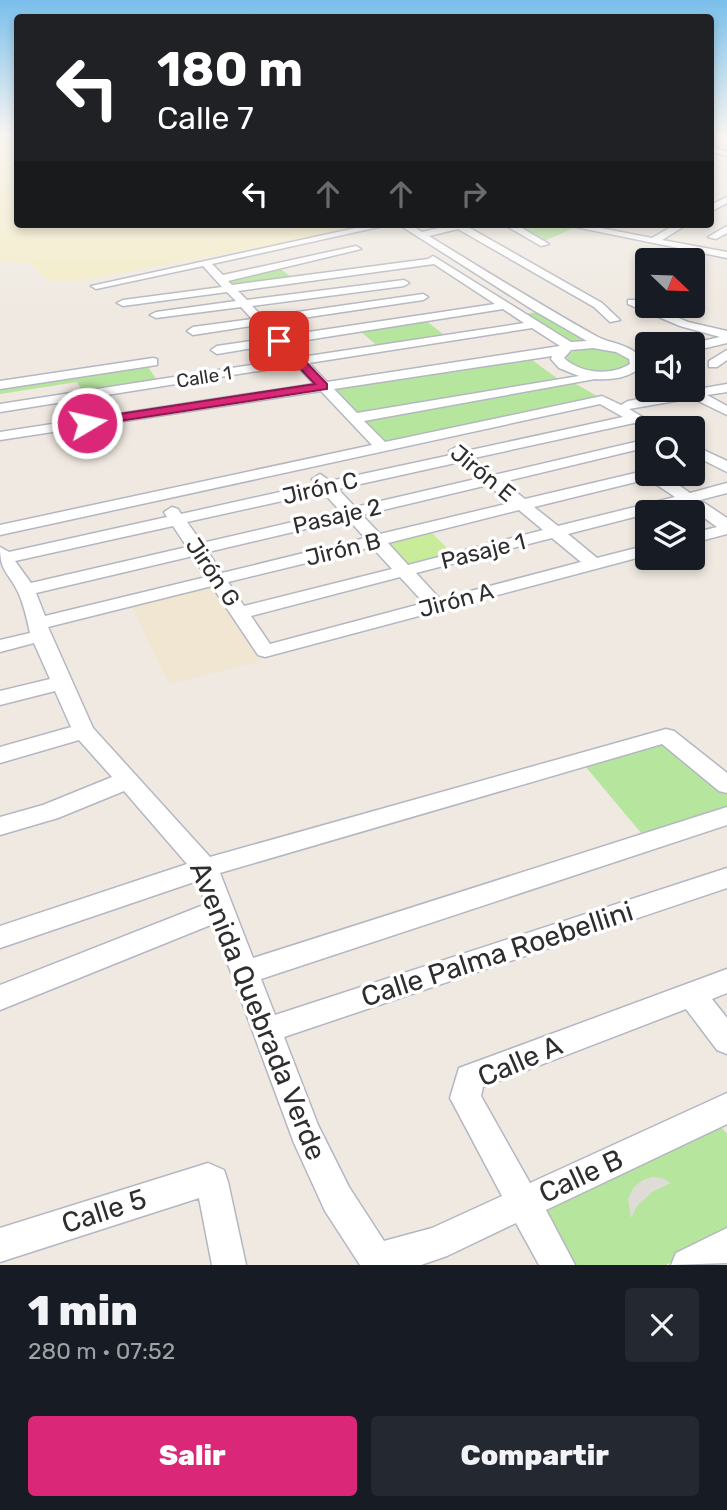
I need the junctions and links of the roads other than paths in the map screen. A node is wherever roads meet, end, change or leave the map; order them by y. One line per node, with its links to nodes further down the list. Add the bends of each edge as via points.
1 (368, 228): 12 (street)
2 (390, 228): 14 (street)
3 (409, 228): 13 (street)
4 (452, 228): 13 (street)
5 (469, 228): 30 (street)
6 (515, 228): 17 (street)
7 (587, 228): 11 (street)
8 (616, 228): 11 (street)
9 (676, 228): 16 (street)
10 (727, 229): 15 (street, via 713,237)
11 (608, 232): 16 (street)
12 (337, 235): 18 (street); 22 (street)
13 (420, 236): 23 (street)
14 (405, 239)
15 (727, 239)
16 (653, 241): 20 (street)
17 (544, 244)
18 (356, 249): 24 (street); 26 (street)
19 (426, 254): 21 (street)
20 (727, 255)
21 (437, 261): 24 (street); 25 (street)
22 (205, 263): 26 (street); 28 (street)
23 (465, 264): 25 (street); 34 (street)
24 (384, 268): 27 (street); 29 (street)
25 (451, 271): 36 (street)
26 (220, 279): 29 (street); 29 (street, via 121,302)
27 (404, 283): 31 (street); 35 (street)
28 (96, 286)
29 (230, 289): 35 (street)
30 (578, 294): 32 (street); 39 (street)
31 (423, 297): 38 (street); 40 (street)
32 (553, 298)
33 (632, 302): 43 (street)
34 (535, 303): 36 (street); 46 (street)
35 (244, 304): 37 (street); 40 (street)
36 (508, 309): 38 (street); 41 (street)
37 (156, 315)
38 (448, 315): 44 (street)
39 (614, 320)
40 (260, 321): 42 (street); 44 (street)
41 (531, 325): 47 (street); 53 (street, Calle 1)
42 (193, 331)
43 (727, 337): 45 (street)
44 (279, 341): 48 (street); 53 (street)
45 (705, 343)
46 (604, 345): 47 (street); 49 (street)
47 (564, 349): 51 (street); 56 (street, via 557,359 566,367)
48 (217, 350)
49 (635, 354)
50 (727, 354): 54 (street)
51 (531, 355): 57 (street); 59 (street)
52 (153, 362): 58 (street)
53 (300, 362): 59 (street); 62 (street, Calle 1)
54 (713, 364)
55 (635, 366): 56 (street)
56 (598, 378): 57 (street); 67 (street)
57 (570, 381): 71 (street)
58 (0, 385)
59 (323, 386): 71 (street); 72 (street)
60 (727, 388): 61 (street, Jirón C)
61 (705, 392)
62 (51, 400): 65 (street, Calle 1); 72 (street)
63 (705, 400): 68 (street)
64 (665, 402): 67 (street, Jirón C)
65 (0, 408)
66 (559, 409): 67 (street, via 602,400); 73 (street); 74 (street)
67 (632, 411): 69 (street); 70 (street); 73 (street, Jirón C)
68 (727, 411)
69 (639, 416)
70 (643, 416)
71 (355, 418): 76 (street)
72 (61, 427): 75 (street)
73 (587, 429): 78 (street); 79 (street, Jirón C)
74 (436, 435): 79 (street, Jirón E); 81 (street)
75 (0, 436)
76 (379, 444)
77 (635, 446): 78 (street, Pasaje 2)
78 (617, 450): 82 (street); 85 (street, Pasaje 2)
79 (463, 456): 85 (street, Jirón E); 86 (street, Jirón C)
80 (719, 458): 83 (street)
81 (305, 462): 86 (street); 89 (street)
82 (635, 463)
83 (727, 467)
84 (635, 477): 91 (street, Jirón B)
85 (492, 480): 91 (street, Jirón E); 92 (street, Pasaje 2)
86 (327, 486): 92 (street); 93 (street, Jirón C)
87 (669, 486): 90 (street)
88 (727, 488): 90 (street, Pasaje 1)
89 (160, 494): 93 (street, Jirón G); 95 (street)
90 (687, 498): 94 (street); 96 (street, Pasaje 1)
91 (522, 505): 96 (street, Jirón E); 98 (street, Jirón B)
92 (351, 513): 98 (street); 99 (street, Pasaje 2)
93 (177, 520): 99 (street, Jirón G); 100 (street, Jirón C)
94 (727, 527): 97 (street)
95 (0, 530)
96 (555, 532): 102 (street, Jirón E); 103 (street, Pasaje 1)
97 (705, 534)
98 (377, 541): 103 (street); 104 (street, Jirón B)
99 (197, 550): 104 (street, Jirón G); 105 (street, Pasaje 2)
100 (4, 552): 105 (street, Avenida Quebrada Verde)
101 (635, 553): 102 (street, Jirón A)
102 (594, 564): 106 (street, Jirón A)
103 (404, 571): 106 (street); 107 (street, Pasaje 1)
104 (218, 580): 107 (street, Jirón G); 108 (street, Jirón B)
105 (26, 590): 108 (street, Avenida Quebrada Verde)
106 (436, 606): 110 (street, Jirón A)
107 (240, 613): 110 (street, Jirón G)
108 (39, 630): 109 (street, Jirón B); 111 (street, Avenida Quebrada Verde)
109 (0, 646)
110 (265, 651)
111 (62, 683): 112 (street); 113 (street, Avenida Quebrada Verde)
112 (0, 698)
113 (83, 731): 114 (street); 115 (street, Avenida Quebrada Verde)
114 (0, 755)
115 (128, 780): 118 (street, via 50,812); 119 (street, Avenida Quebrada Verde)
116 (727, 785): 119 (street, via 666,736)
117 (727, 816): 123 (street)
118 (0, 826)
119 (205, 868): 121 (street, Avenida Quebrada Verde); 122 (street)
120 (724, 885): 127 (street, Calle Palma Roebellini)
121 (222, 909): 123 (street, Avenida Quebrada Verde); 126 (street)
122 (0, 937)
123 (246, 972): 127 (street, Avenida Quebrada Verde)
124 (727, 981): 125 (street, Calle A)
125 (691, 994): 128 (street); 130 (street, Calle A, via 470,1078 465,1098)
126 (0, 998)
127 (267, 1030): 133 (street, Avenida Quebrada Verde, via 305,1132 337,1199)
128 (727, 1041)
129 (727, 1108): 130 (street, Calle B)
130 (523, 1203): 133 (street, Calle B); 135 (street, Calle A)
131 (0, 1245): 134 (street, Calle 5, via 208,1179)
132 (727, 1245): 136 (street)
133 (386, 1264)
134 (229, 1265)
135 (558, 1265)
136 (688, 1265)

